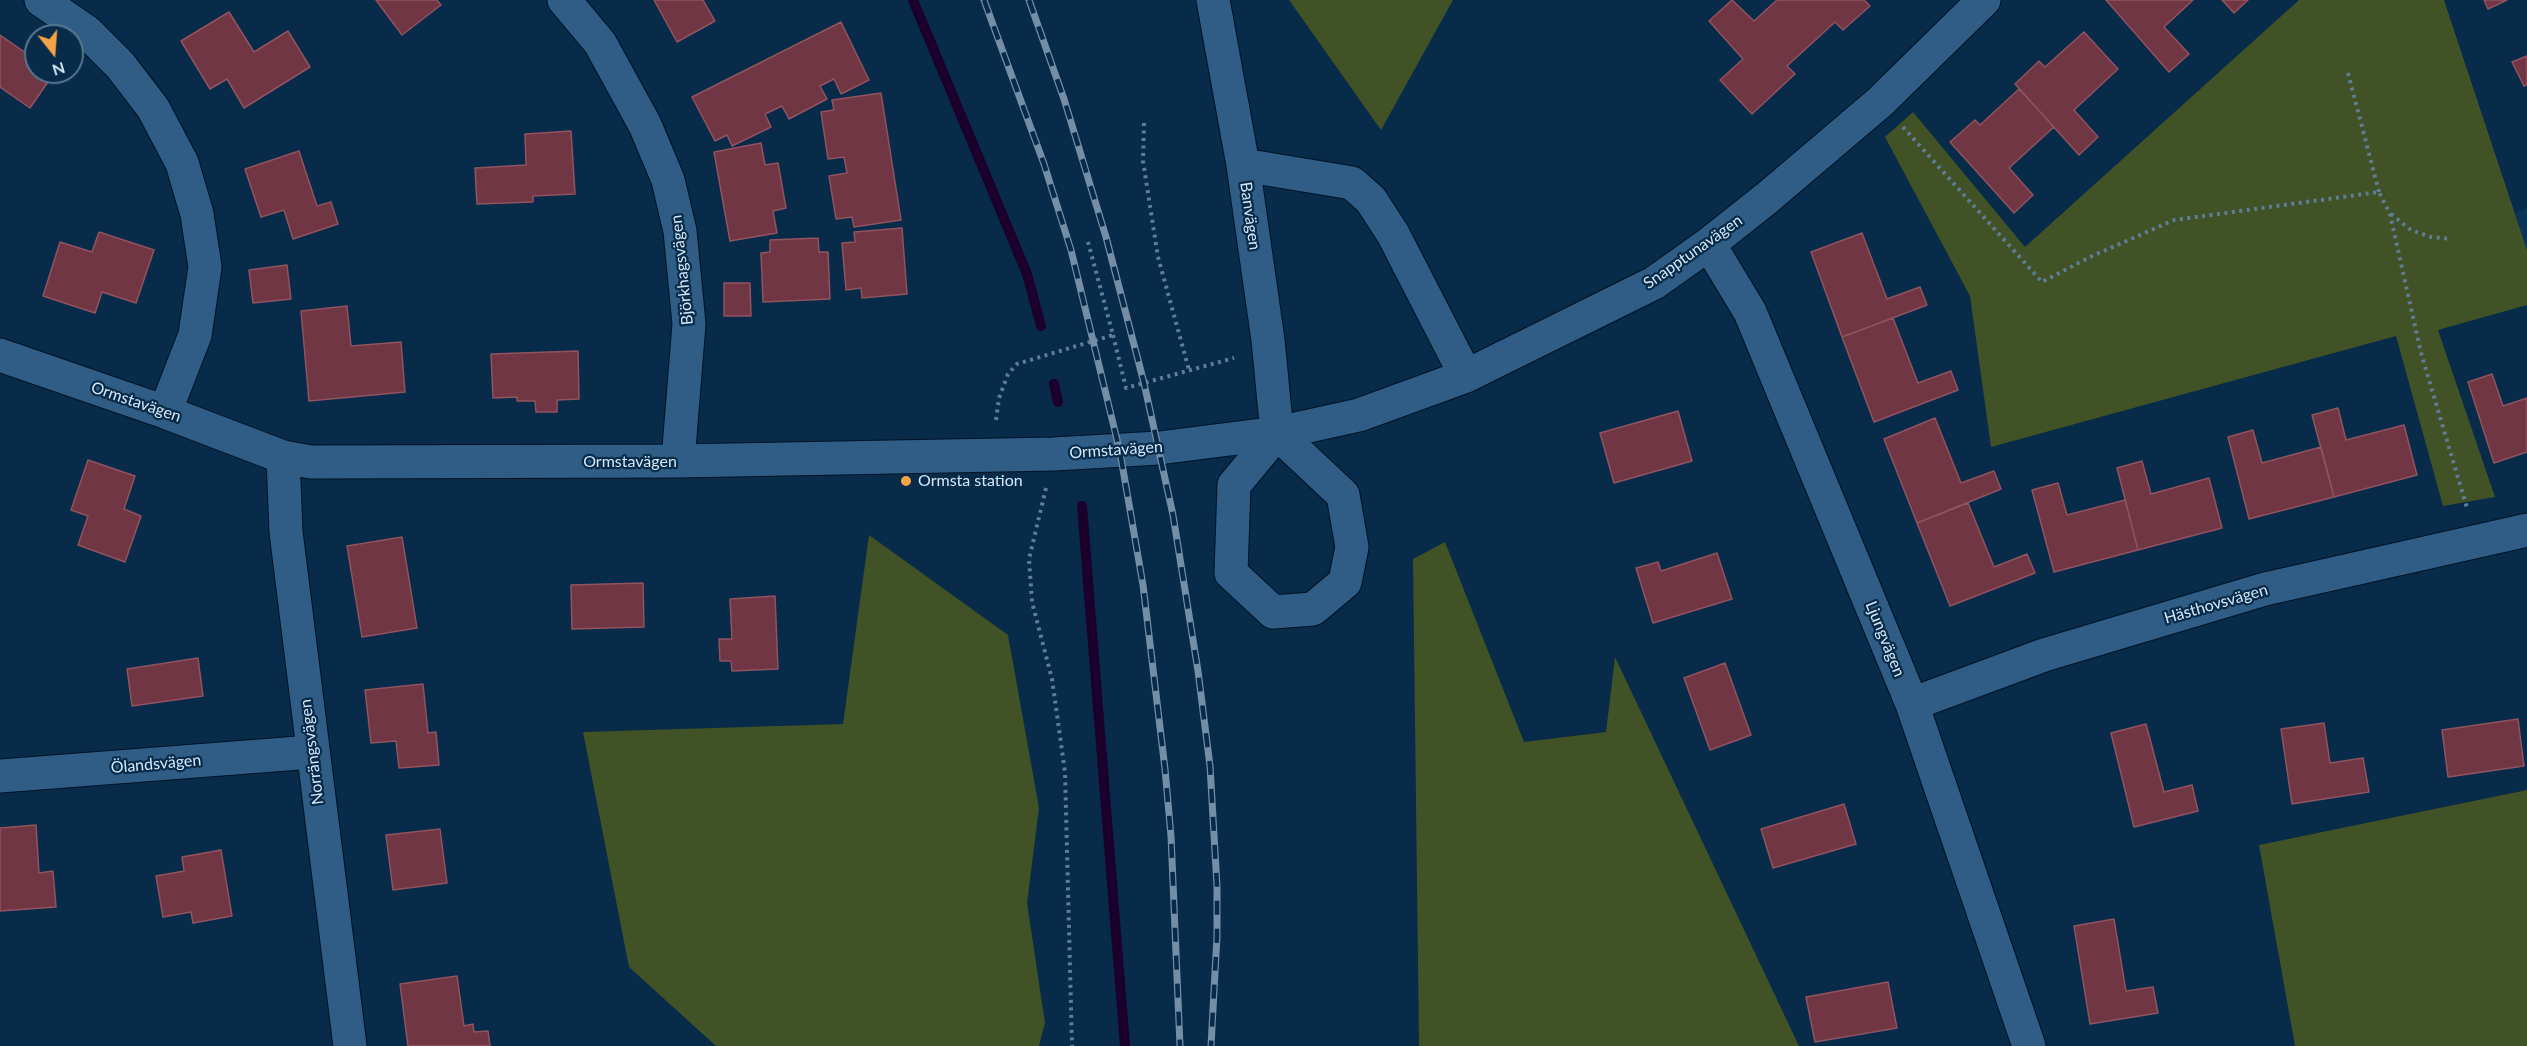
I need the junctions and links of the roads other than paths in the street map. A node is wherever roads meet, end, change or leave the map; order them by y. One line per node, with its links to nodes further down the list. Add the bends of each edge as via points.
1 (41, 0): 9 (street, via 87,32 120,65 153,108 182,163 197,214 205,267 195,335)
2 (564, 0): 12 (street, Björkhagsvägen, via 600,43 645,125 669,180 680,231 689,324)
3 (1213, 0): 5 (street, Banvägen)
4 (1984, 0): 6 (street, Snapptunavägen, via 1880,102)
5 (1242, 165): 8 (street, via 1352,183 1371,200 1394,234); 10 (street, Banvägen, via 1269,348)
6 (1709, 244): 8 (street, Snapptunavägen, via 1654,283); 14 (street, Ljungvägen, via 1750,312)
7 (0, 355): 9 (street, Ormstavägen)
8 (1466, 376): 10 (street, Snapptunavägen, via 1359,415)
9 (165, 412): 11 (street, Ormstavägen)
10 (1277, 433): 10 (street, via 1233,485 1231,573 1273,612 1313,609 1345,582 1352,546 1343,495); 12 (street, Ormstavägen, via 1149,449 1054,454)
11 (283, 457): 12 (street, Ormstavägen, via 311,462); 15 (street, Norrängsvägen, via 286,532)
12 (678, 462)
13 (2527, 530): 14 (street, Hästhovsvägen, via 2265,589 2044,655)
14 (1912, 704): 18 (street, Ljungvägen)
15 (312, 752): 16 (street, Ölandsvägen); 17 (street, Norrängsvägen)
16 (0, 776)
17 (350, 1046)
18 (2030, 1046)

